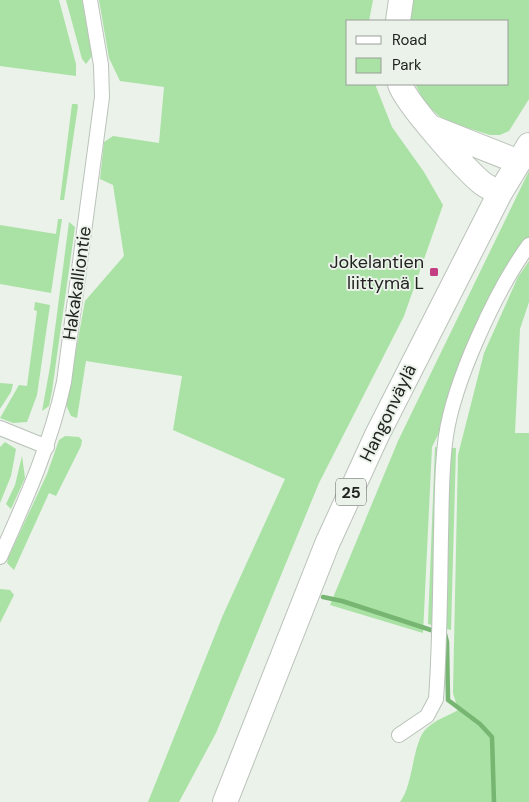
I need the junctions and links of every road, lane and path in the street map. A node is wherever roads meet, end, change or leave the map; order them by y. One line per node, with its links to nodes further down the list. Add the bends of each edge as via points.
1 (90, 0): 10 (street, Hakakalliontie, via 101,65 102,97 64,382)
2 (401, 0): 3 (highway)
3 (398, 20)
4 (401, 85): 5 (highway, via 412,105)
5 (433, 128): 6 (highway, via 500,152); 7 (highway, via 483,184)
6 (524, 154): 7 (highway, Hangonväylä / 25)
7 (500, 193): 13 (highway, Hangonväylä / 25, via 377,435 327,544)
8 (529, 245): 12 (street, via 515,264 481,332 453,408 442,475 436,699 427,716)
9 (0, 428): 10 (street)
10 (47, 447): 11 (street, Hakakalliontie)
11 (0, 557)
12 (399, 735)
13 (225, 802)

